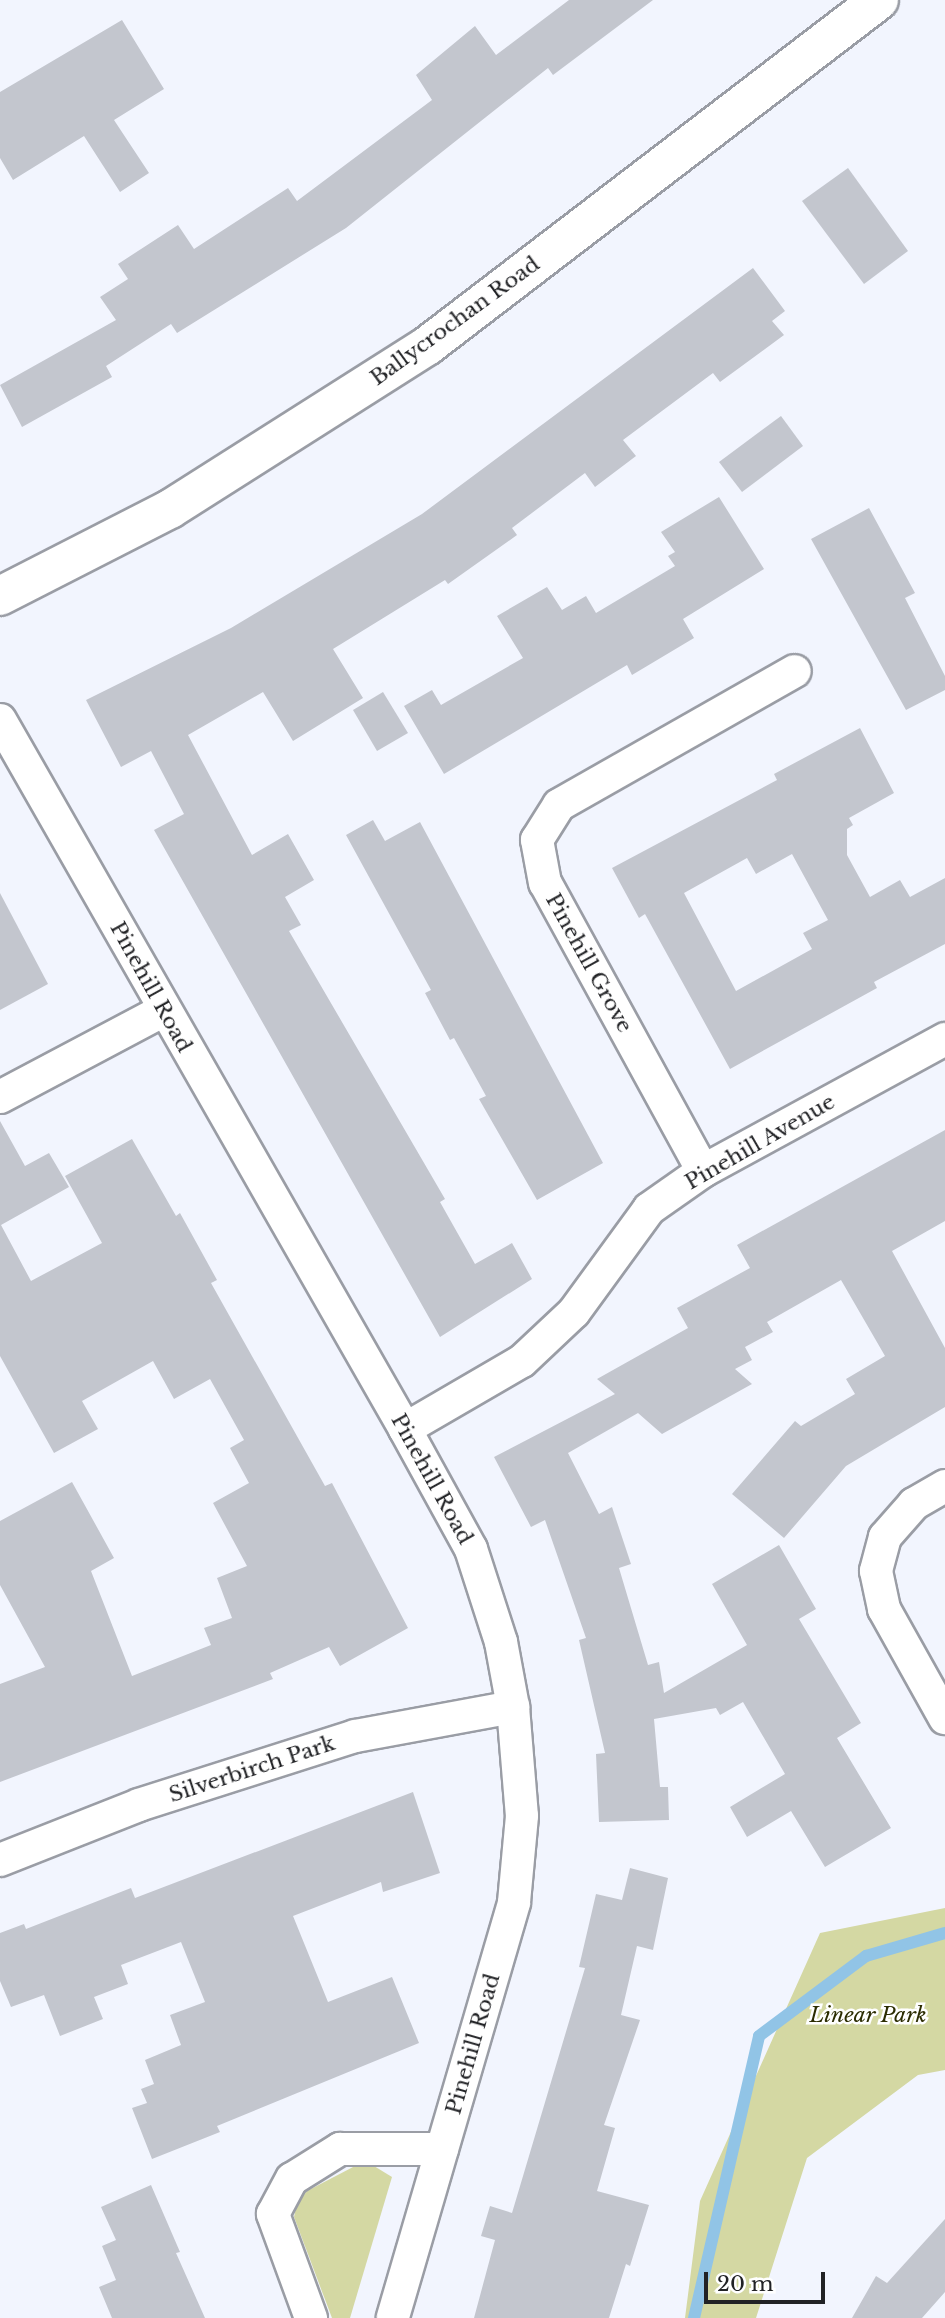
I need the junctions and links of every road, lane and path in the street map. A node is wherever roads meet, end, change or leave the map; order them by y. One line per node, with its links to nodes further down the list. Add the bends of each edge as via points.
1 (879, 0): 2 (street, Ballycrochan Road, via 427,346 170,509)
2 (0, 596)
3 (795, 671): 8 (street, Pinehill Grove, via 559,805 537,840 545,883)
4 (0, 720): 5 (street, Pinehill Road)
5 (164, 1010): 7 (street); 9 (street, Pinehill Road)
6 (945, 1039): 8 (street, Pinehill Avenue)
7 (0, 1097)
8 (703, 1171): 9 (street, Pinehill Avenue, via 649,1209 574,1312 522,1361)
9 (405, 1429): 11 (street, Pinehill Road, via 471,1549 500,1642)
10 (945, 1486): 12 (street, via 914,1504 886,1537 876,1571 884,1609)
11 (513, 1707): 13 (street, Silverbirch Park, via 355,1736 139,1805); 14 (street, Pinehill Road, via 522,1816 514,1903)
12 (945, 1718)
13 (0, 1860)
14 (442, 2149): 15 (street, via 340,2149 292,2179 273,2214); 16 (street, Pinehill Road)
15 (312, 2318)
16 (393, 2318)

